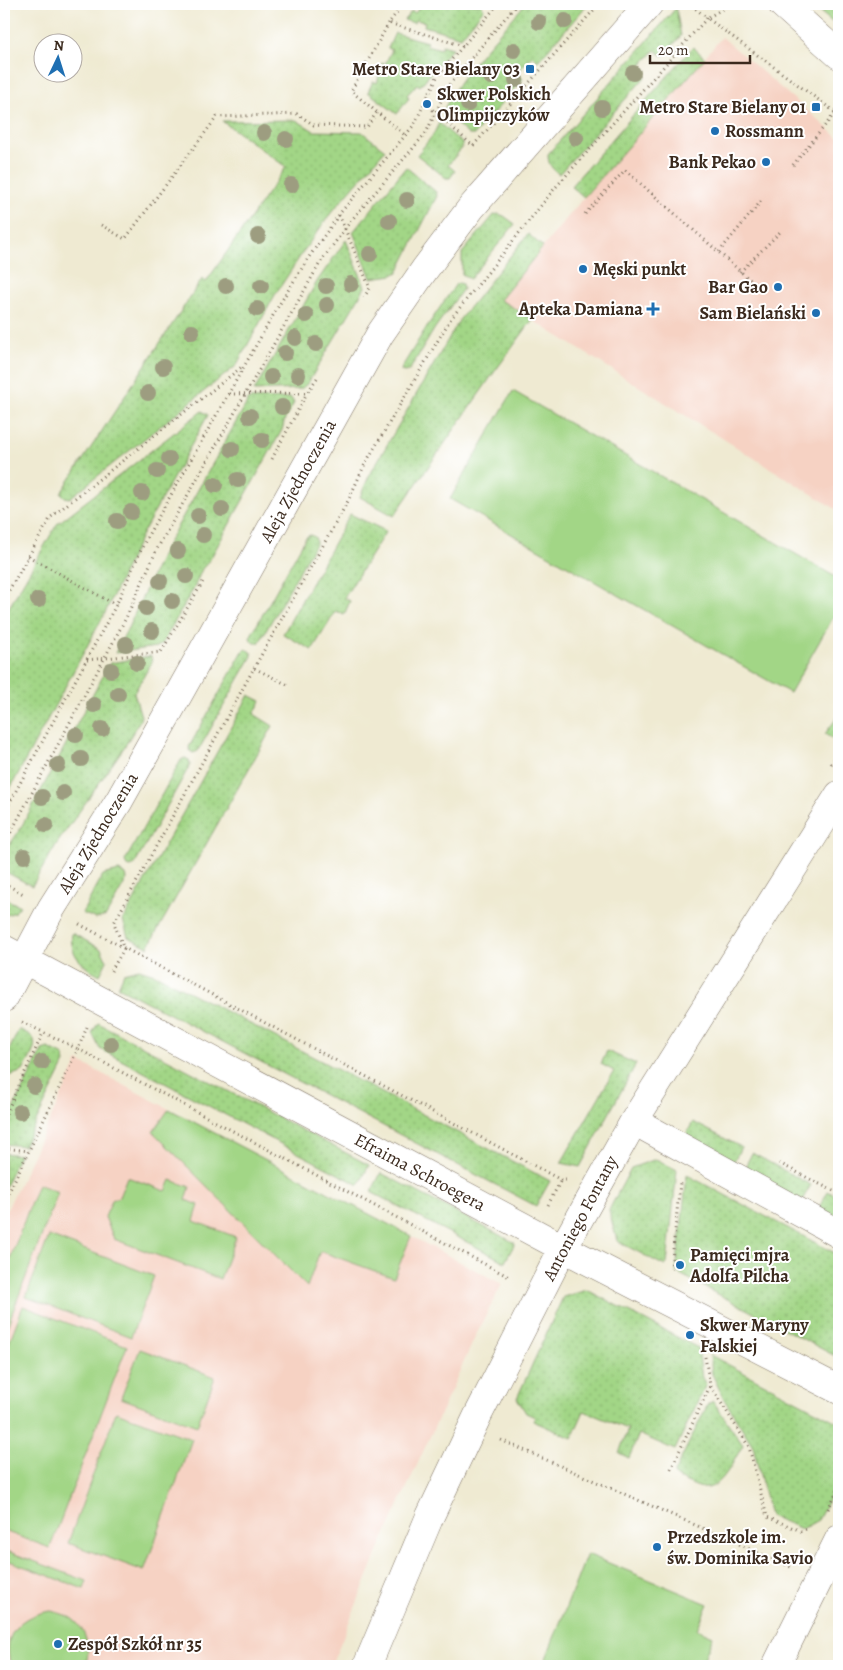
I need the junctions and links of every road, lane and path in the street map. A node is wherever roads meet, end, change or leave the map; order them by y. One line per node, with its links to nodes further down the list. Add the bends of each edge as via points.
1 (403, 4): 10 (path)
2 (498, 4): 11 (path)
3 (517, 4): 15 (path, via 448,86)
4 (599, 4): 15 (path, via 473,146)
5 (649, 4): 48 (street, Aleja Zjednoczenia, via 471,208 380,334 119,801)
6 (690, 4): 9 (path)
7 (731, 4): 9 (path)
8 (782, 4): 12 (street)
9 (706, 18): 16 (path); 42 (path, via 555,188 450,320 365,464 348,501)
10 (389, 23): 11 (path); 14 (path, via 351,91)
11 (463, 46): 13 (path, via 437,77)
12 (839, 54)
13 (425, 103): 15 (path); 18 (path)
14 (377, 112): 18 (path); 23 (path, via 367,127 314,125 297,114 217,117 125,239)
15 (436, 112): 24 (path, via 426,133)
16 (836, 112): 17 (path); 19 (path)
17 (839, 116)
18 (406, 136): 22 (path)
19 (793, 165)
20 (763, 199): 26 (path)
21 (585, 214): 26 (path, via 625,170)
22 (339, 215): 24 (path); 30 (path, via 309,257)
23 (101, 225)
24 (345, 228): 29 (path, via 370,288); 33 (path, via 316,270)
25 (780, 232): 27 (path)
26 (719, 252): 27 (path)
27 (740, 272): 28 (path)
28 (764, 292)
29 (360, 304)
30 (246, 364): 32 (path); 36 (path, via 51,517)
31 (317, 377): 34 (path)
32 (229, 394): 33 (path); 39 (path, via 147,537)
33 (244, 394): 34 (path); 40 (path, via 157,549)
34 (308, 394): 35 (path)
35 (271, 460)
36 (28, 556): 38 (path); 39 (path)
37 (206, 577): 40 (path, via 161,652)
38 (4, 599)
39 (116, 605): 41 (path)
40 (105, 658): 41 (path); 46 (path)
41 (86, 660): 45 (path)
42 (254, 668): 43 (path); 49 (path, via 114,923)
43 (288, 685)
44 (839, 795): 57 (street, Antoniego Fontany)
45 (4, 814)
46 (4, 840)
47 (4, 883): 48 (path)
48 (51, 909): 49 (path); 50 (street, Aleja Zjednoczenia)
49 (124, 949): 52 (path); 62 (path, via 561,1180 579,1180)
50 (14, 955): 51 (street, Aleja Zjednoczenia); 52 (street, Efraima Schroegera)
51 (4, 998)
52 (98, 1000): 55 (path); 66 (street, Efraima Schroegera)
53 (20, 1021): 54 (path)
54 (44, 1033): 55 (path); 56 (path)
55 (78, 1049): 59 (path); 68 (path)
56 (4, 1118)
57 (634, 1121): 60 (street); 62 (street, Antoniego Fontany)
58 (4, 1148): 59 (path)
59 (29, 1151): 64 (path)
60 (689, 1151): 65 (street); 67 (path, via 681,1170)
61 (778, 1162): 63 (path)
62 (595, 1189): 66 (street, Antoniego Fontany)
63 (839, 1194)
64 (4, 1202)
65 (839, 1234)
66 (563, 1248): 71 (street, Efraima Schroegera); 79 (street, Antoniego Fontany, via 430,1516)
67 (670, 1274)
68 (511, 1278)
69 (705, 1351): 70 (path)
70 (710, 1385): 73 (path); 76 (path, via 749,1447 767,1517 801,1531)
71 (839, 1390)
72 (492, 1443): 78 (path, via 501,1440 520,1448 790,1565)
73 (671, 1469)
74 (839, 1487): 75 (path)
75 (825, 1516)
76 (815, 1526)
77 (839, 1539): 80 (street)
78 (792, 1572)
79 (367, 1666)
80 (776, 1666)

